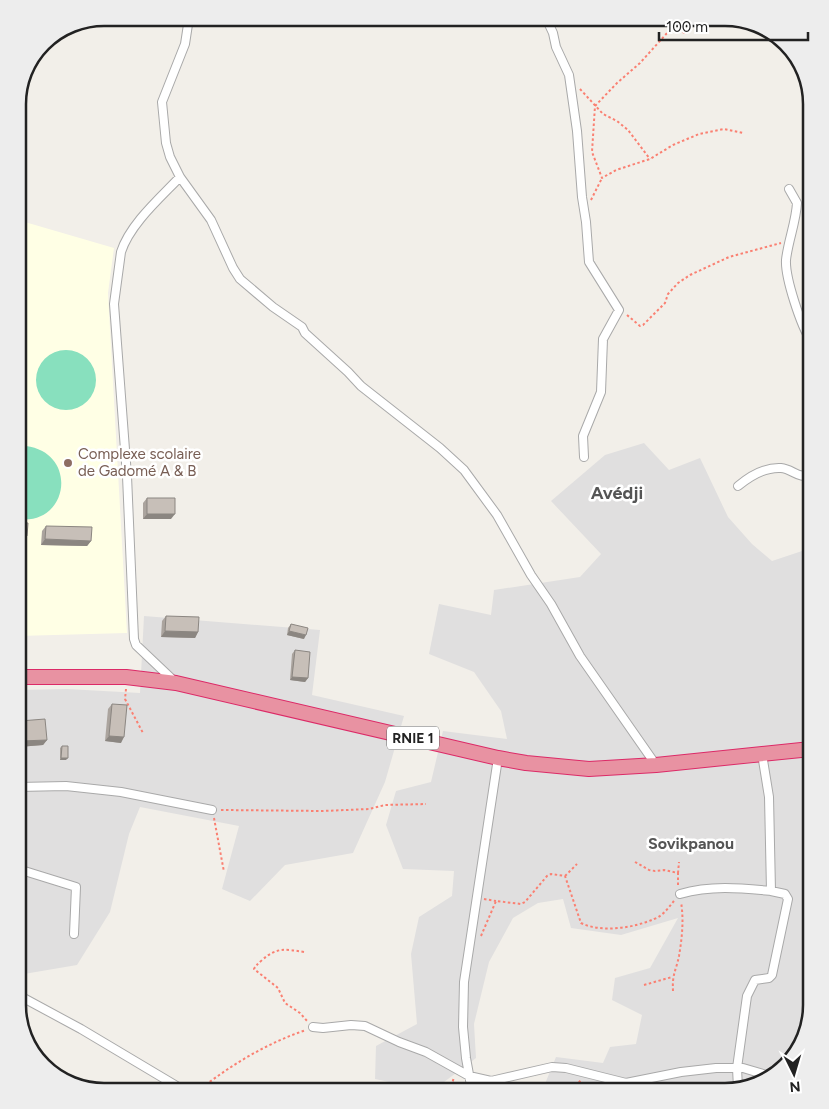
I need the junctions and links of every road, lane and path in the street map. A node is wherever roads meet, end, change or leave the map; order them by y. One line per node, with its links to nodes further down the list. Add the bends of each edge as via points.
1 (187, 26): 8 (street, via 162,102 166,143)
2 (550, 26): 4 (street)
3 (685, 33): 5 (path, via 674,29 668,32)
4 (569, 75): 5 (path); 13 (street, via 588,262)
5 (595, 106): 7 (path, via 628,130); 9 (path, via 592,152)
6 (743, 134): 7 (path, via 715,129 673,145)
7 (650, 159): 9 (path)
8 (180, 177): 19 (street, via 149,210 124,244 114,304 134,638 136,646); 25 (street, via 211,220 240,279 302,327 361,386 464,470 497,515 580,656)
9 (602, 178): 11 (path)
10 (789, 189): 12 (street, via 797,203)
11 (590, 202)
12 (791, 240): 13 (path, via 729,257 690,275 678,283 665,303 643,325 637,325); 14 (street, via 786,260 789,284)
13 (619, 310): 15 (street, via 603,339 601,392 583,436)
14 (803, 325)
15 (584, 457)
16 (803, 476): 17 (street, via 784,468 770,470 749,477)
17 (738, 486)
18 (26, 677): 19 (highway, RNIE 1, via 126,677)
19 (176, 683): 24 (highway, RNIE 1)
20 (125, 694): 21 (path)
21 (143, 733)
22 (803, 750): 23 (highway, RNIE 1)
23 (762, 754): 25 (highway, RNIE 1); 36 (street, via 769,797)
24 (498, 758): 25 (highway, RNIE 1, via 589,769); 38 (street)
25 (656, 765)
26 (26, 788): 28 (street, via 66,786 121,792)
27 (426, 804): 28 (path, via 323,811)
28 (212, 810): 33 (path)
29 (635, 862): 34 (path, via 649,870)
30 (679, 862): 34 (path)
31 (577, 864): 35 (path)
32 (26, 871): 40 (street, via 76,887)
33 (224, 872)
34 (678, 873): 37 (path)
35 (565, 876): 37 (path, via 581,923 587,926 608,928 655,919); 39 (path, via 547,876 521,904)
36 (771, 891): 37 (street, via 719,887); 48 (street, via 787,896 783,926 772,975 755,980 747,996)
37 (680, 894): 43 (path, via 682,937)
38 (477, 898): 39 (path); 51 (street, via 462,1012)
39 (496, 902): 41 (path)
40 (74, 934)
41 (478, 942)
42 (304, 952): 47 (path, via 287,949 271,952 254,970 278,988 286,1003)
43 (672, 977): 44 (path); 45 (path)
44 (644, 985)
45 (673, 991)
46 (26, 999): 54 (street)
47 (313, 1027): 49 (street, via 365,1026); 55 (path, via 272,1044)
48 (737, 1068): 50 (street); 52 (street, via 703,1068 626,1083 552,1067); 53 (street)
49 (457, 1069): 51 (street); 56 (path)
50 (762, 1073)
51 (469, 1076): 52 (street); 57 (street)
52 (491, 1081)
53 (738, 1081)
54 (170, 1083)
55 (210, 1083)
56 (453, 1083)
57 (470, 1083)

